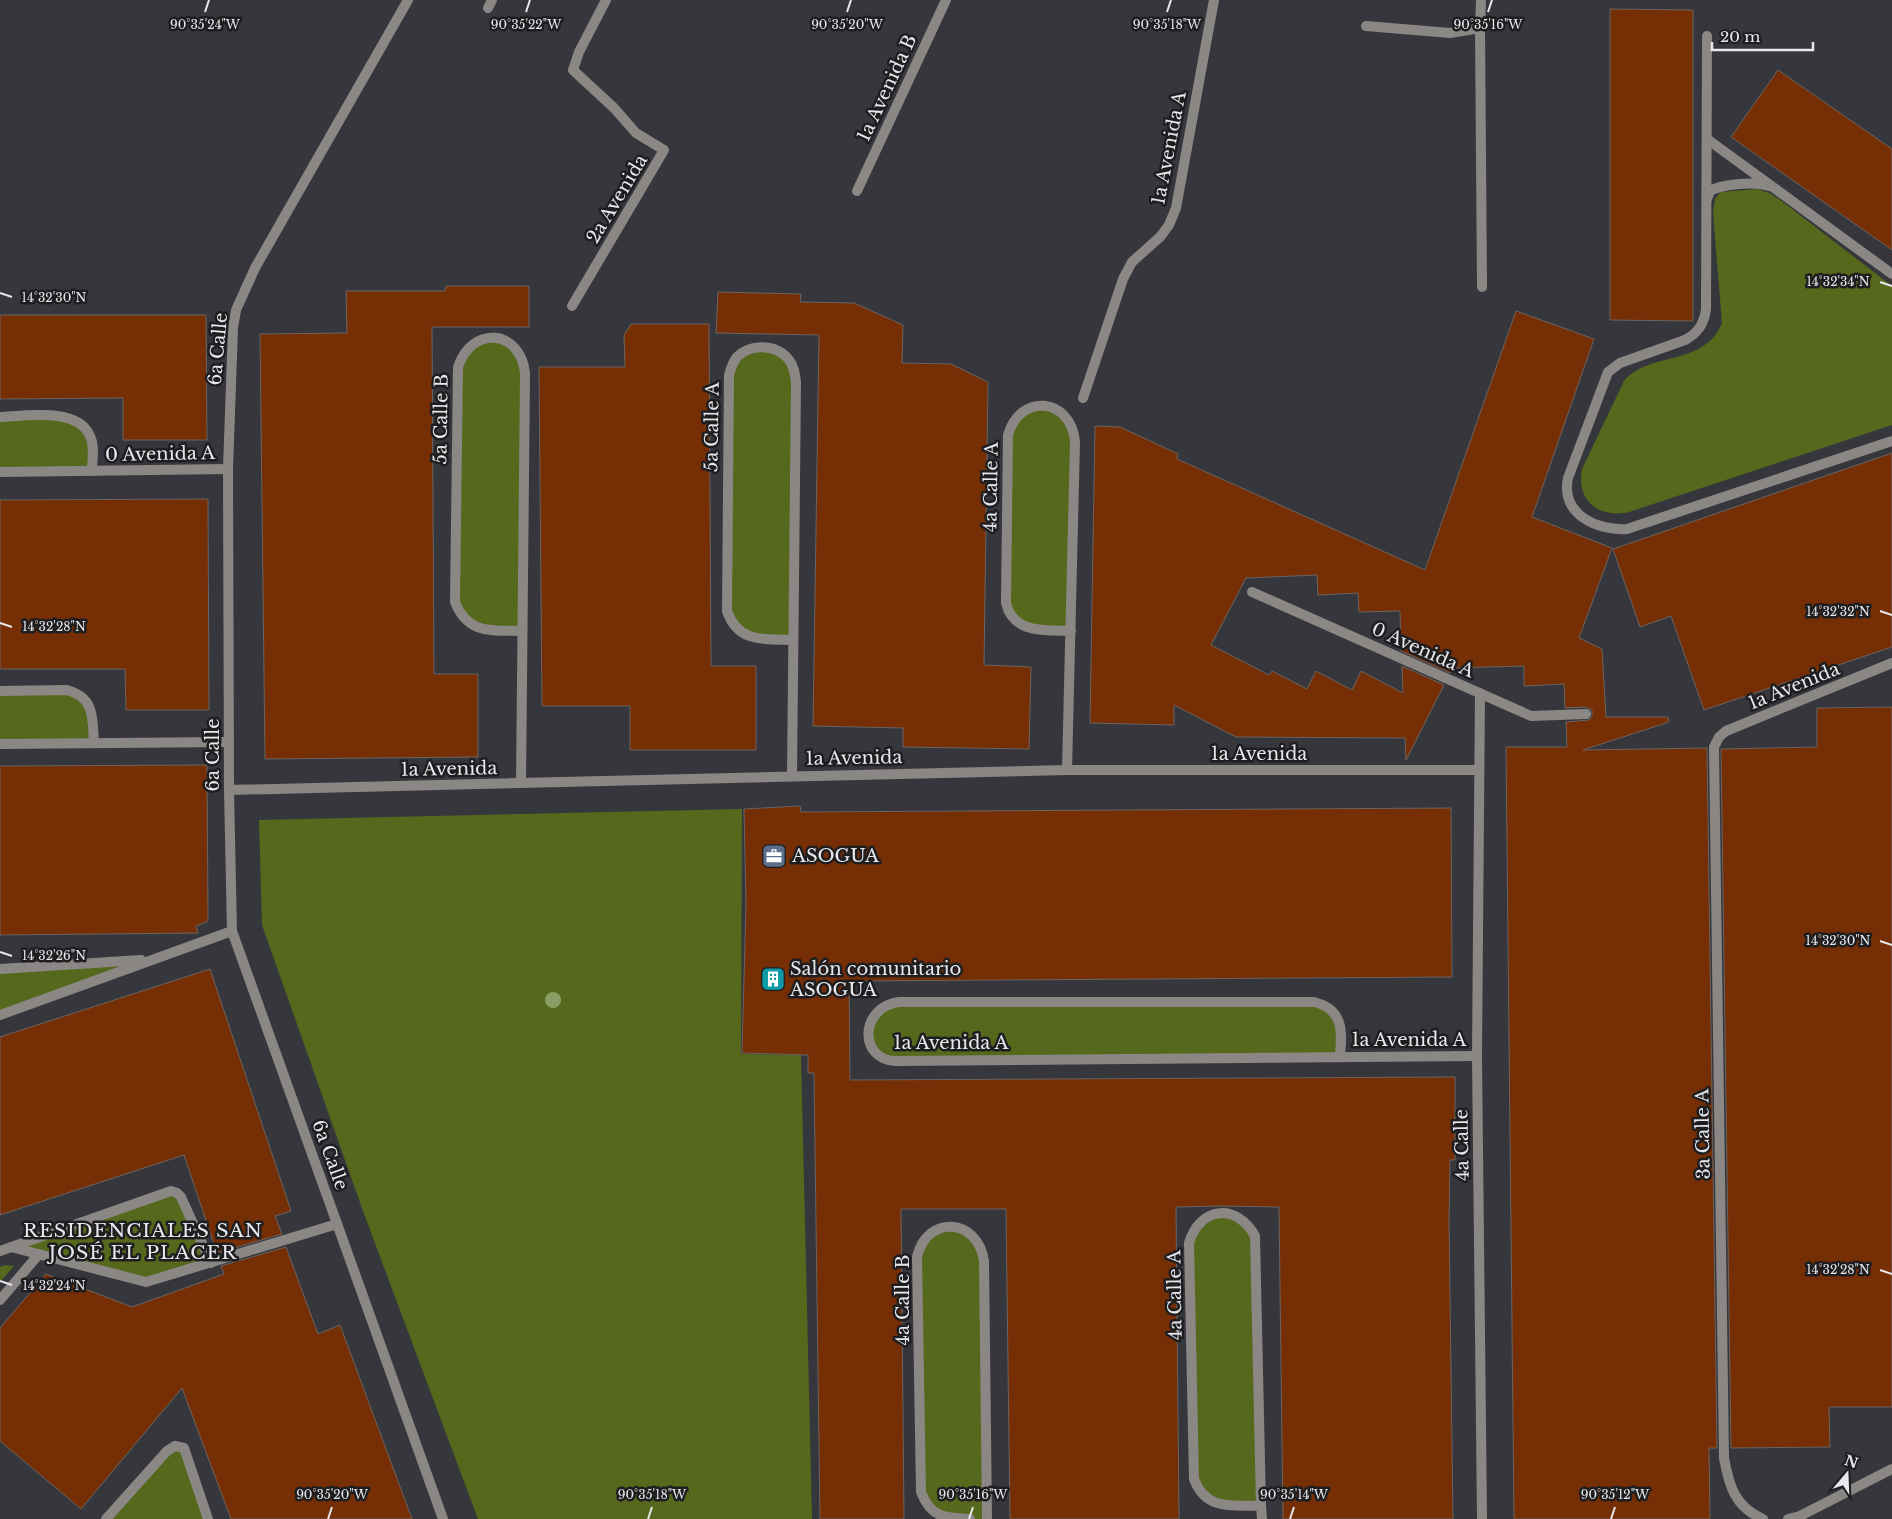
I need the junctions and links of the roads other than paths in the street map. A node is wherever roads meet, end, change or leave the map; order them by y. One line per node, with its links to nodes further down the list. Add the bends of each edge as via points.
1 (408, 0): 19 (street, 6a Calle, via 255,268 236,310 232,328)
2 (606, 0): 15 (street, 2a Avenida, via 573,70 636,133 664,150)
3 (946, 0): 10 (street, 1a Avenida B)
4 (1214, 0): 16 (street, 1a Avenida A, via 1176,208 1160,237 1132,262 1123,278)
5 (1481, 0): 7 (street)
6 (1366, 26): 7 (street, via 1450,33)
7 (1480, 28): 14 (street)
8 (1707, 36): 9 (street)
9 (1707, 139): 11 (street); 12 (street)
10 (857, 190)
11 (1775, 190): 12 (street, via 1757,183 1720,187 1710,191); 13 (street)
12 (1707, 200): 18 (street, via 1704,320 1695,334 1685,340 1620,363 1608,372 1568,478 1567,495 1574,511 1598,526 1633,528)
13 (1892, 274)
14 (1482, 287)
15 (572, 306)
16 (1083, 398)
17 (0, 417): 20 (street, 0 Avenida A, via 63,416 73,419 85,427 90,436)
18 (1892, 442)
19 (228, 469): 20 (street, 0 Avenida A); 30 (street, 6a Calle)
20 (92, 471): 21 (street, 0 Avenida A)
21 (0, 472)
22 (1252, 592): 28 (street, 0 Avenida A)
23 (1071, 630): 23 (street, 4a Calle A, via 1074,430 1060,411 1038,406 1018,416 1008,435 1006,603 1012,617 1024,627); 34 (street, 4a Calle A)
24 (521, 631): 24 (street, 5a Calle B, via 474,627 459,612 456,602 458,366 467,348 487,338 510,343 524,361); 37 (street, 5a Calle B)
25 (792, 640): 25 (street, 5a Calle A, via 746,635 730,621 727,611 729,375 738,357 758,347 770,347 781,352 795,370); 36 (street, 5a Calle A)
26 (1892, 663): 33 (street, 1a Avenida, via 1726,731)
27 (0, 690): 31 (street, via 67,690 76,693 90,706)
28 (1480, 693): 29 (street, 0 Avenida A, via 1531,716); 35 (street, 4a Calle)
29 (1586, 714)
30 (229, 742): 31 (street); 38 (street, 6a Calle)
31 (94, 743): 32 (street)
32 (0, 744)
33 (1714, 746): 60 (street, 3a Calle A, via 1724,1458 1728,1477 1741,1504)
34 (1067, 770): 35 (street, 1a Avenida); 36 (street, 1a Avenida)
35 (1479, 770): 44 (street, 4a Calle)
36 (792, 776): 37 (street, 1a Avenida)
37 (521, 783): 38 (street, 1a Avenida)
38 (229, 790): 39 (street, 6a Calle)
39 (232, 931): 40 (street); 45 (street, 6a Calle)
40 (154, 959): 41 (street); 42 (street)
41 (0, 969)
42 (0, 1015)
43 (1340, 1056): 43 (street, 1a Avenida A, via 895,1061 874,1051 869,1031 871,1020 880,1008 899,1002 1314,1002 1329,1009 1338,1020 1342,1035); 44 (street, 1a Avenida A)
44 (1477, 1056): 59 (street, 4a Calle)
45 (337, 1224): 49 (street); 55 (street, 6a Calle)
46 (11, 1247): 47 (street); 48 (street); 49 (street, via 171,1191 181,1197)
47 (0, 1251)
48 (39, 1254): 49 (street, via 146,1282); 50 (street)
49 (211, 1263)
50 (0, 1300)
51 (1892, 1469): 61 (street)
52 (1261, 1506): 52 (street, 4a Calle A, via 1213,1502 1198,1488 1194,1479 1190,1243 1198,1224 1219,1213 1241,1218 1255,1236); 58 (street, 4a Calle A)
53 (106, 1519): 54 (street, via 175,1446 184,1448)
54 (208, 1519)
55 (443, 1519)
56 (970, 1519): 57 (street, 4a Calle B, via 940,1516 928,1506 921,1492 917,1257 925,1238 946,1227 957,1227 976,1239 984,1262)
57 (987, 1519)
58 (1262, 1519)
59 (1482, 1519)
60 (1763, 1519)
61 (1788, 1519)

